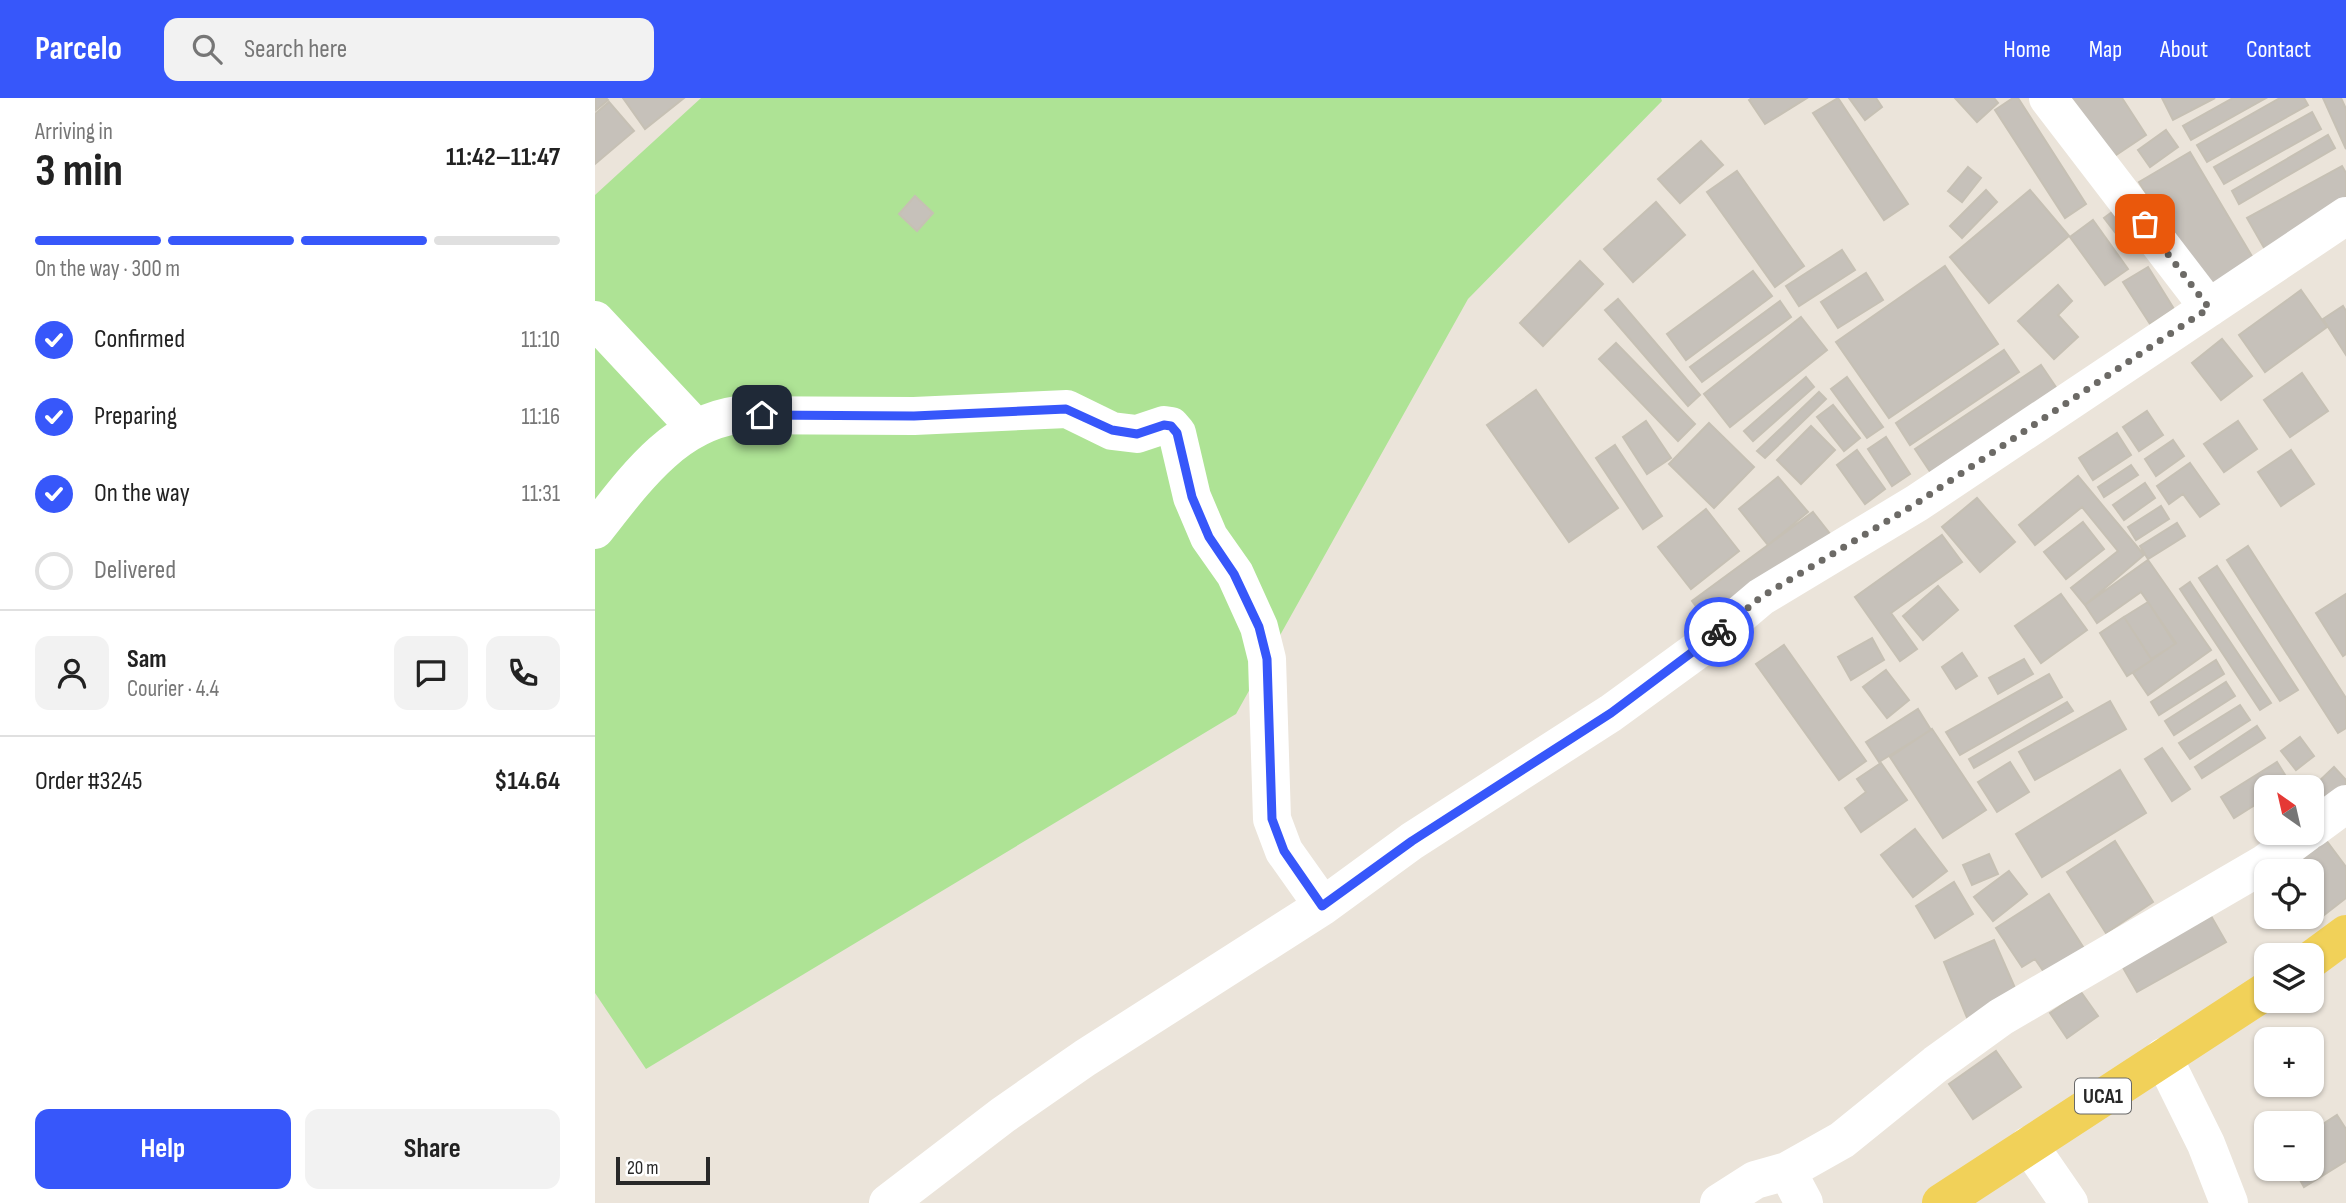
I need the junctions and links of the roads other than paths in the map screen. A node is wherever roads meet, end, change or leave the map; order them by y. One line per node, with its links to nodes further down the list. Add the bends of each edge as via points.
1 (2048, 98): 3 (street)
2 (2346, 216): 3 (street)
3 (2209, 308): 10 (street, via 1917,503 1761,597 1622,705 1412,841)
4 (595, 320): 5 (street)
5 (695, 427): 6 (street, via 633,481); 10 (street, via 737,415 914,416 1066,409 1112,430 1137,434 1171,426 1209,537 1234,574 1259,627 1271,699 1272,819 1284,851)
6 (595, 530)
7 (2346, 804): 8 (street)
8 (2324, 820)
9 (2290, 845): 16 (street, via 2001,1017 1842,1140)
10 (1322, 906): 17 (street, via 1085,1058)
11 (2346, 934): 12 (main road)
12 (2324, 950)
13 (2254, 999): 14 (main road, UCA1)
14 (2163, 1057): 15 (main road, UCA1); 21 (street)
15 (2029, 1145): 19 (main road, UCA1); 20 (street)
16 (1795, 1187): 18 (street, via 1755,1180)
17 (888, 1203)
18 (1719, 1203)
19 (1941, 1203)
20 (2069, 1203)
21 (2229, 1203)

